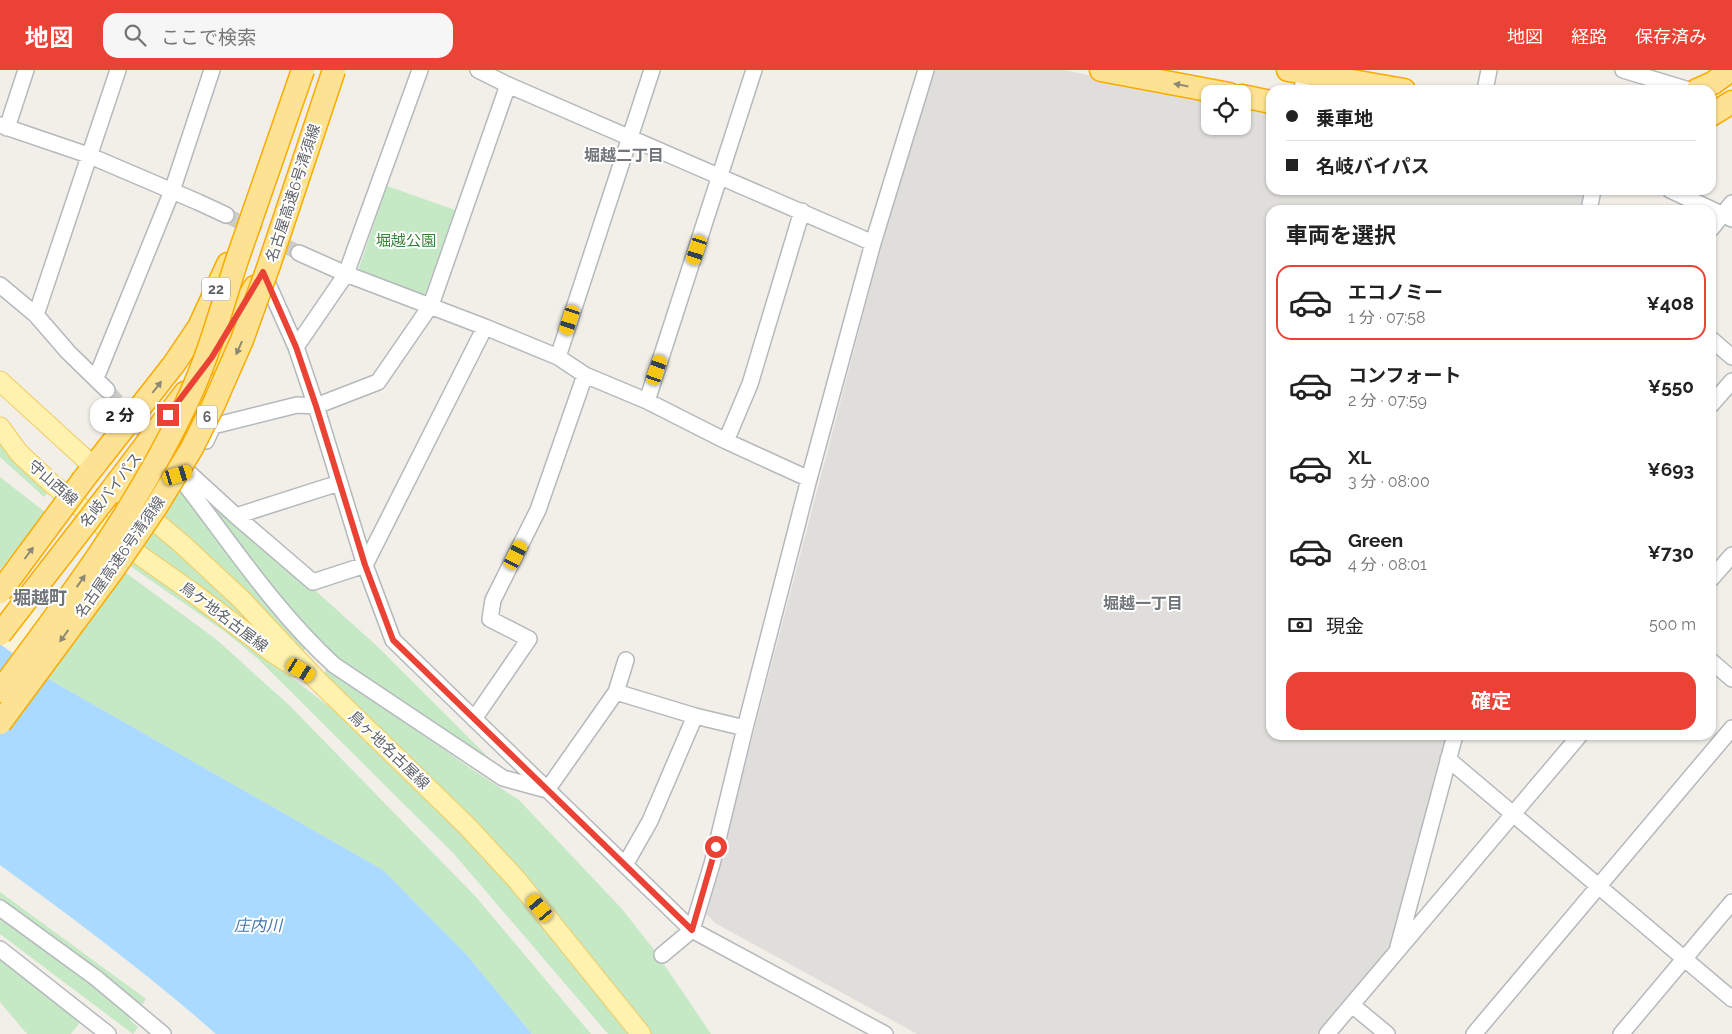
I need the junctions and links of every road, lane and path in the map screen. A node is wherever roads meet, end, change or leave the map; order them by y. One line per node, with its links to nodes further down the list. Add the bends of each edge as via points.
1 (26, 70): 27 (street)
2 (118, 70): 29 (street)
3 (212, 70): 31 (street)
4 (296, 70): 63 (highway, 名岐バイパス / 22, one-way to 4, via 199,327 235,248)
5 (303, 70): 80 (highway, 名古屋高速6号清須線 / 6, one-way to 5, bridge, via 60,611 125,515 179,417 206,353)
6 (335, 70): 41 (highway, 名岐バイパス / 22, via 280,240); 84 (highway, 名古屋高速6号清須線 / 6, one-way to 84, bridge, via 245,331 213,406 156,507)
7 (420, 70): 42 (street)
8 (478, 70): 17 (street)
9 (652, 70): 28 (street)
10 (754, 70): 30 (street)
11 (926, 70): 39 (street)
12 (1101, 70): 22 (highway, one-way to 12)
13 (1489, 70): 19 (street)
14 (1623, 70): 20 (street)
15 (1732, 70): 21 (highway)
16 (1300, 76): 18 (highway)
17 (508, 85): 28 (street); 44 (street)
18 (1367, 85)
19 (1487, 85)
20 (1672, 85)
21 (1708, 85)
22 (1201, 89)
23 (1251, 98): 24 (highway)
24 (1266, 101)
25 (1732, 102): 26 (highway)
26 (1716, 112)
27 (4, 126): 29 (street)
28 (630, 137): 30 (street); 49 (street)
29 (88, 155): 31 (street); 45 (street)
30 (720, 177): 35 (street); 57 (street)
31 (172, 191): 37 (street); 52 (street)
32 (1683, 195): 33 (street)
33 (1710, 205)
34 (1716, 207): 36 (street)
35 (802, 211): 39 (street); 60 (street, via 750,384)
36 (1729, 212): 38 (street)
37 (226, 215)
38 (1716, 224)
39 (873, 243): 64 (street)
40 (299, 253): 42 (street)
41 (263, 272): 48 (street); 66 (highway, 名岐バイパス / 22, via 212,357)
42 (346, 274): 44 (street); 48 (street)
43 (0, 285): 45 (street)
44 (431, 305): 46 (street); 58 (street, via 378,382)
45 (36, 315): 52 (street)
46 (486, 326): 49 (street); 70 (street)
47 (1716, 344): 50 (street)
48 (296, 347): 58 (street)
49 (558, 357): 51 (street)
50 (1732, 357)
51 (585, 375): 57 (street); 83 (street, via 538,510 493,600 490,618 528,639)
52 (96, 378): 55 (street)
53 (0, 381): 63 (main road)
54 (1732, 381): 56 (street)
55 (107, 390)
56 (1716, 399)
57 (647, 401): 60 (street)
58 (316, 406): 62 (street, via 297,405 213,426 201,452); 65 (street)
59 (0, 427): 68 (main road, 守山西線, via 20,453 51,483)
60 (726, 441): 64 (street)
61 (156, 448): 62 (street)
62 (183, 473): 67 (street); 74 (street, via 260,583)
63 (89, 474): 72 (highway, 名岐バイパス / 22, one-way to 63, bridge)
64 (809, 479): 85 (street)
65 (339, 483): 67 (street); 70 (street)
66 (111, 491): 73 (highway, 名岐バイパス / 22, bridge); 75 (main road, 鳥ヶ地名古屋線, via 182,544 242,600)
67 (236, 516): 70 (street, via 313,582)
68 (135, 552): 78 (main road, 鳥ケ地名古屋線, via 273,654)
69 (1732, 555): 71 (street)
70 (365, 565): 83 (street, via 393,640)
71 (1716, 573)
72 (0, 592)
73 (0, 634)
74 (311, 644): 75 (street); 90 (street, via 334,665 503,778)
75 (296, 658): 78 (main road, 鳥ヶ地名古屋線)
76 (626, 660): 81 (street)
77 (1716, 665): 79 (street)
78 (316, 679): 105 (main road, 鳥ヶ地名古屋線, via 468,827 517,880)
79 (1732, 679)
80 (0, 690)
81 (616, 692): 82 (street); 90 (street)
82 (695, 716): 85 (street); 92 (street, via 650,821)
83 (474, 719): 90 (street)
84 (0, 723)
85 (745, 728): 96 (street, via 712,864)
86 (1732, 728): 93 (street)
87 (1454, 740): 89 (street)
88 (1576, 740): 91 (street)
89 (1448, 759): 91 (street); 98 (street)
90 (547, 790): 92 (street)
91 (1513, 814): 93 (street); 98 (street)
92 (625, 865): 96 (street)
93 (1599, 886): 100 (street); 109 (street)
94 (1732, 902): 100 (street)
95 (0, 908): 104 (street, via 96,978)
96 (692, 930): 99 (street); 106 (street)
97 (0, 949): 103 (street)
98 (1397, 951): 102 (street)
99 (662, 955)
100 (1685, 959): 101 (street); 110 (street)
101 (1732, 999)
102 (1352, 1005): 107 (street); 108 (street)
103 (108, 1034)
104 (163, 1034)
105 (641, 1034)
106 (885, 1034)
107 (1327, 1034)
108 (1387, 1034)
109 (1474, 1034)
110 (1621, 1034)

